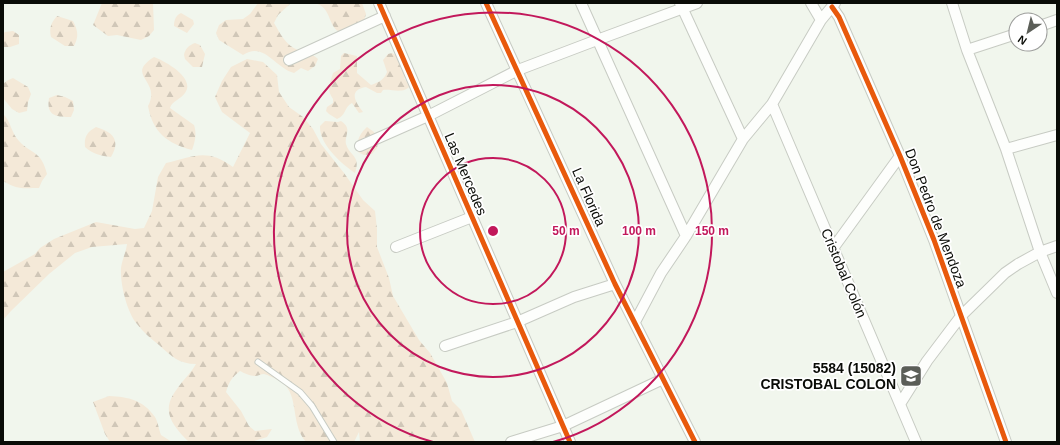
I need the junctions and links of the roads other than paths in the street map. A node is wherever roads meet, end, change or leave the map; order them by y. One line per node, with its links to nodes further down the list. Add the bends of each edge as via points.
1 (379, 3): 9 (street, Las Mercedes)
2 (486, 3): 15 (street, La Florida)
3 (581, 3): 12 (street)
4 (697, 3): 8 (street)
5 (811, 3): 10 (street)
6 (952, 3): 13 (street)
7 (834, 5): 10 (street); 22 (street, Don Pedro de Mendoza)
8 (681, 6): 12 (street); 19 (street)
9 (385, 16): 14 (street); 17 (street, Las Mercedes)
10 (821, 20): 16 (street)
11 (1008, 37): 13 (street)
12 (597, 40): 15 (street); 24 (street)
13 (967, 50): 21 (street)
14 (289, 60)
15 (518, 70): 17 (street); 29 (street, La Florida)
16 (772, 104): 19 (street); 27 (street, Cristobal Colón)
17 (428, 116): 20 (street); 23 (street, Las Mercedes)
18 (1057, 135): 21 (street)
19 (743, 140): 24 (street)
20 (360, 146)
21 (1006, 149): 28 (street)
22 (900, 156): 27 (street); 31 (street, Don Pedro de Mendoza)
23 (472, 217): 26 (street); 32 (street, Las Mercedes)
24 (686, 236): 33 (street, via 661,273)
25 (1057, 246): 28 (street)
26 (396, 247)
27 (834, 247): 37 (street, Cristobal Colón)
28 (1040, 252): 30 (street); 31 (street, via 1005,273)
29 (615, 284): 32 (street, via 574,297); 33 (street, La Florida)
30 (1057, 293)
31 (961, 316): 37 (street, via 927,361); 44 (street, Don Pedro de Mendoza)
32 (517, 322): 34 (street); 38 (street, Las Mercedes)
33 (635, 322): 36 (street, La Florida)
34 (445, 346)
35 (258, 362): 39 (lane, via 300,392 312,406)
36 (663, 379): 38 (street); 42 (street, La Florida)
37 (900, 404): 43 (street, Cristobal Colón)
38 (563, 426): 40 (street); 41 (street, Las Mercedes)
39 (334, 442)
40 (511, 442)
41 (570, 442)
42 (695, 442)
43 (916, 442)
44 (1006, 442)

